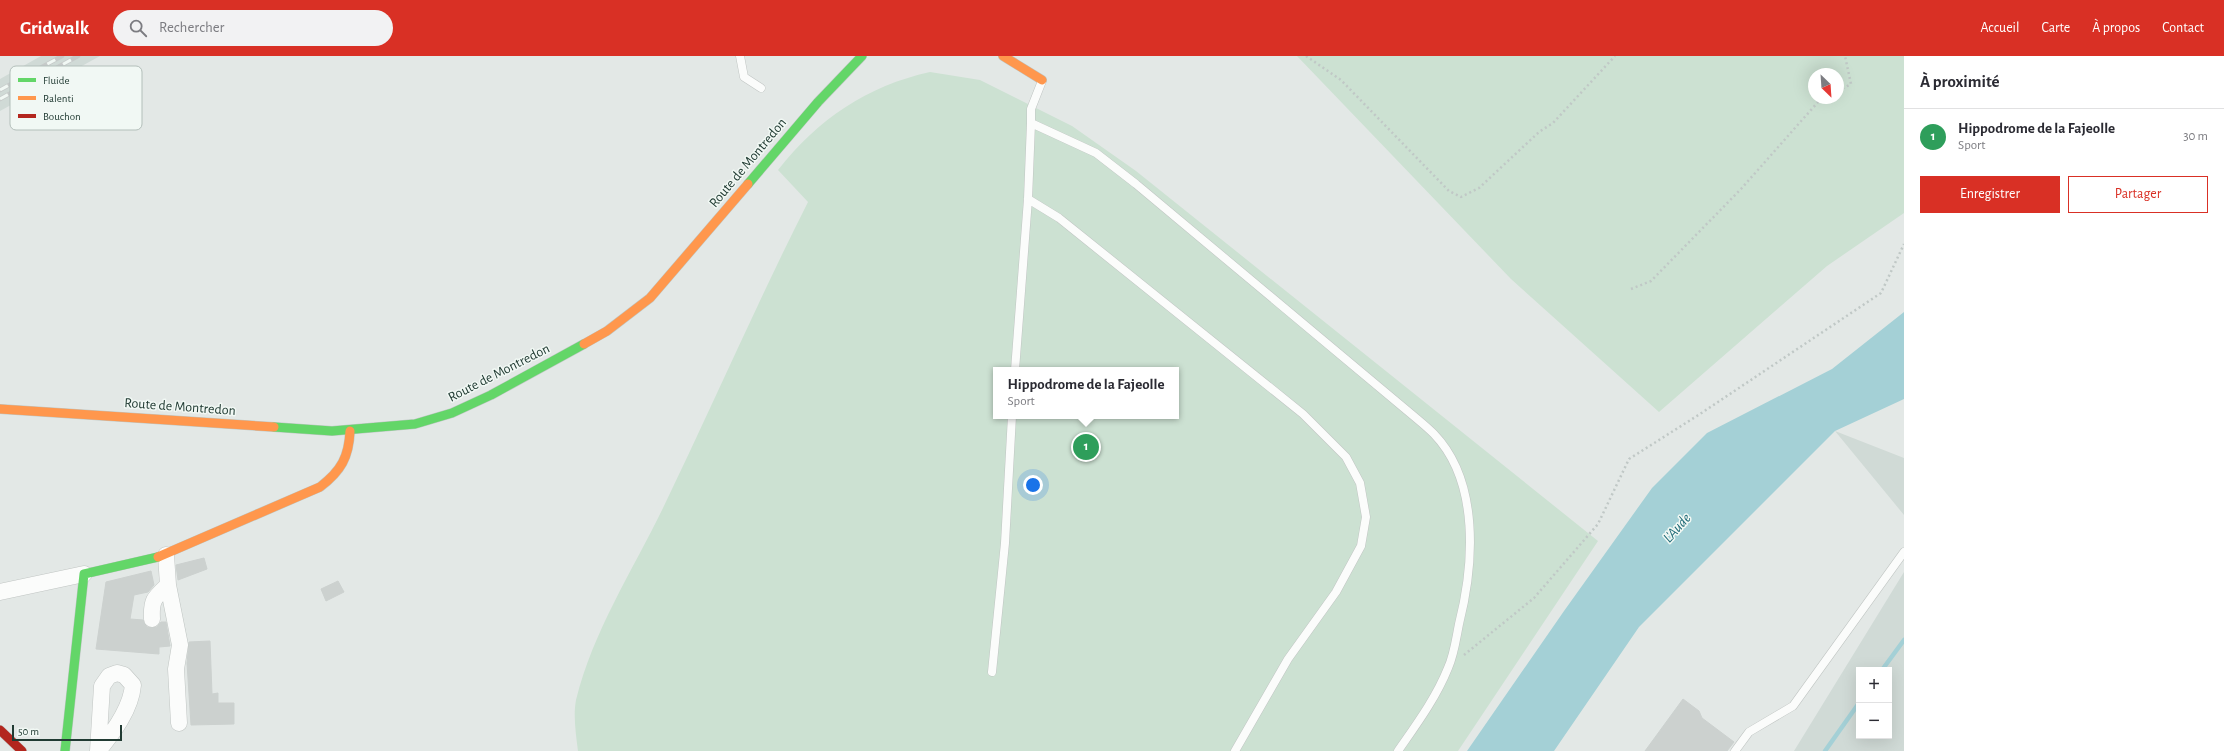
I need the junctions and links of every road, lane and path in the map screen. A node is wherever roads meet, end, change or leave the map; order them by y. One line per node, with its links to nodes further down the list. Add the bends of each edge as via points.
1 (740, 56): 8 (lane, via 744,77)
2 (862, 56): 18 (street, Route de Montredon, via 818,102 650,298 607,331 491,395 452,413 415,424)
3 (1003, 56): 7 (street)
4 (1306, 56): 5 (path, via 1341,80 1450,191 1461,197 1479,188 1539,132 1553,123)
5 (1615, 56)
6 (1845, 56): 9 (path, via 1851,84)
7 (1042, 80): 11 (lane, via 1031,109)
8 (761, 88)
9 (1844, 88)
10 (1816, 104): 14 (path, via 1741,189 1652,281)
11 (1031, 122): 12 (lane); 25 (lane, via 1096,153 1435,435 1452,460 1462,484 1471,531 1467,595)
12 (1028, 199): 15 (lane); 31 (lane, via 1059,218 1303,414 1346,457 1360,483 1366,517 1361,546 1336,592 1288,659)
13 (1904, 244): 25 (path, via 1881,293 1629,459 1598,524 1534,598)
14 (1631, 289)
15 (1016, 367)
16 (0, 409): 18 (street, Route de Montredon)
17 (1012, 419): 26 (lane, via 1005,543)
18 (350, 431): 20 (street, via 349,451 345,464 335,476 320,487)
19 (1904, 552): 33 (lane, via 1793,706 1749,732)
20 (166, 555): 21 (street); 22 (street)
21 (84, 574): 23 (street); 30 (street)
22 (168, 585): 24 (street, via 151,604); 27 (street, via 180,645 176,669)
23 (0, 592)
24 (152, 619)
25 (1448, 668): 32 (lane, via 1427,709)
26 (992, 672)
27 (179, 723)
28 (0, 730): 29 (street)
29 (22, 751)
30 (65, 751)
31 (1234, 751)
32 (1398, 751)
33 (1735, 751)

